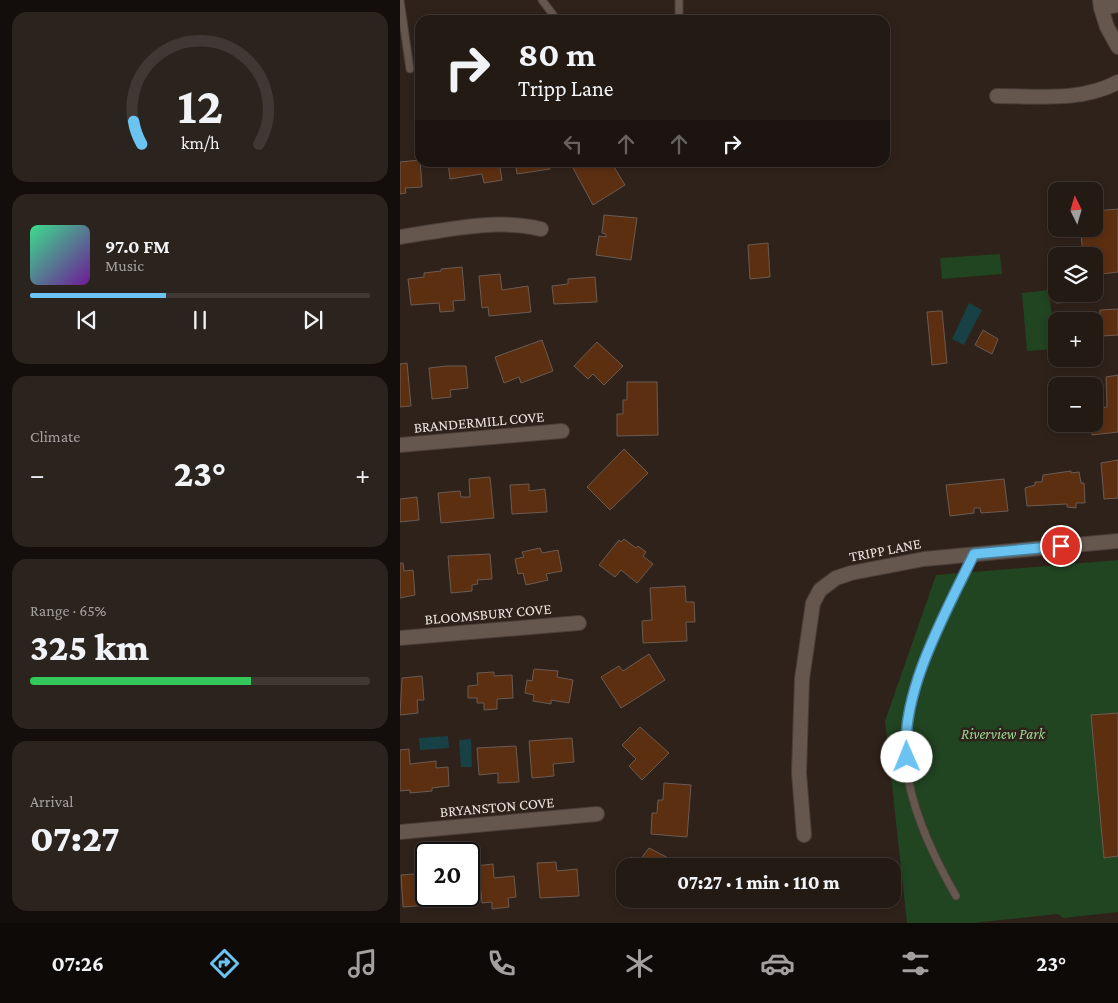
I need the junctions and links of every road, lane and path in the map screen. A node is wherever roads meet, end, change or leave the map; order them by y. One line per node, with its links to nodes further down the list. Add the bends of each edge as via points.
1 (400, 0): 9 (lane)
2 (542, 0): 6 (lane)
3 (679, 0): 7 (lane)
4 (1101, 4): 5 (street); 8 (street, via 1107,27)
5 (1118, 5)
6 (553, 15)
7 (678, 15)
8 (1118, 47)
9 (410, 69)
10 (1118, 82): 11 (street, via 1099,92 1070,96)
11 (997, 96)
12 (541, 229): 13 (street, via 519,224 494,224)
13 (400, 237)
14 (562, 431): 15 (street, BRANDERMILL COVE)
15 (400, 445)
16 (1118, 541): 17 (street, TRIPP LANE)
17 (974, 554): 22 (street, TRIPP LANE, via 924,559 851,573 836,578 820,590 813,603 802,679 799,773); 23 (lane, via 920,675 908,713 905,744 910,784 922,825)
18 (580, 623): 19 (street, BLOOMSBURY COVE)
19 (400, 638)
20 (597, 814): 21 (street, BRYANSTON COVE)
21 (400, 832)
22 (804, 835)
23 (956, 896)

